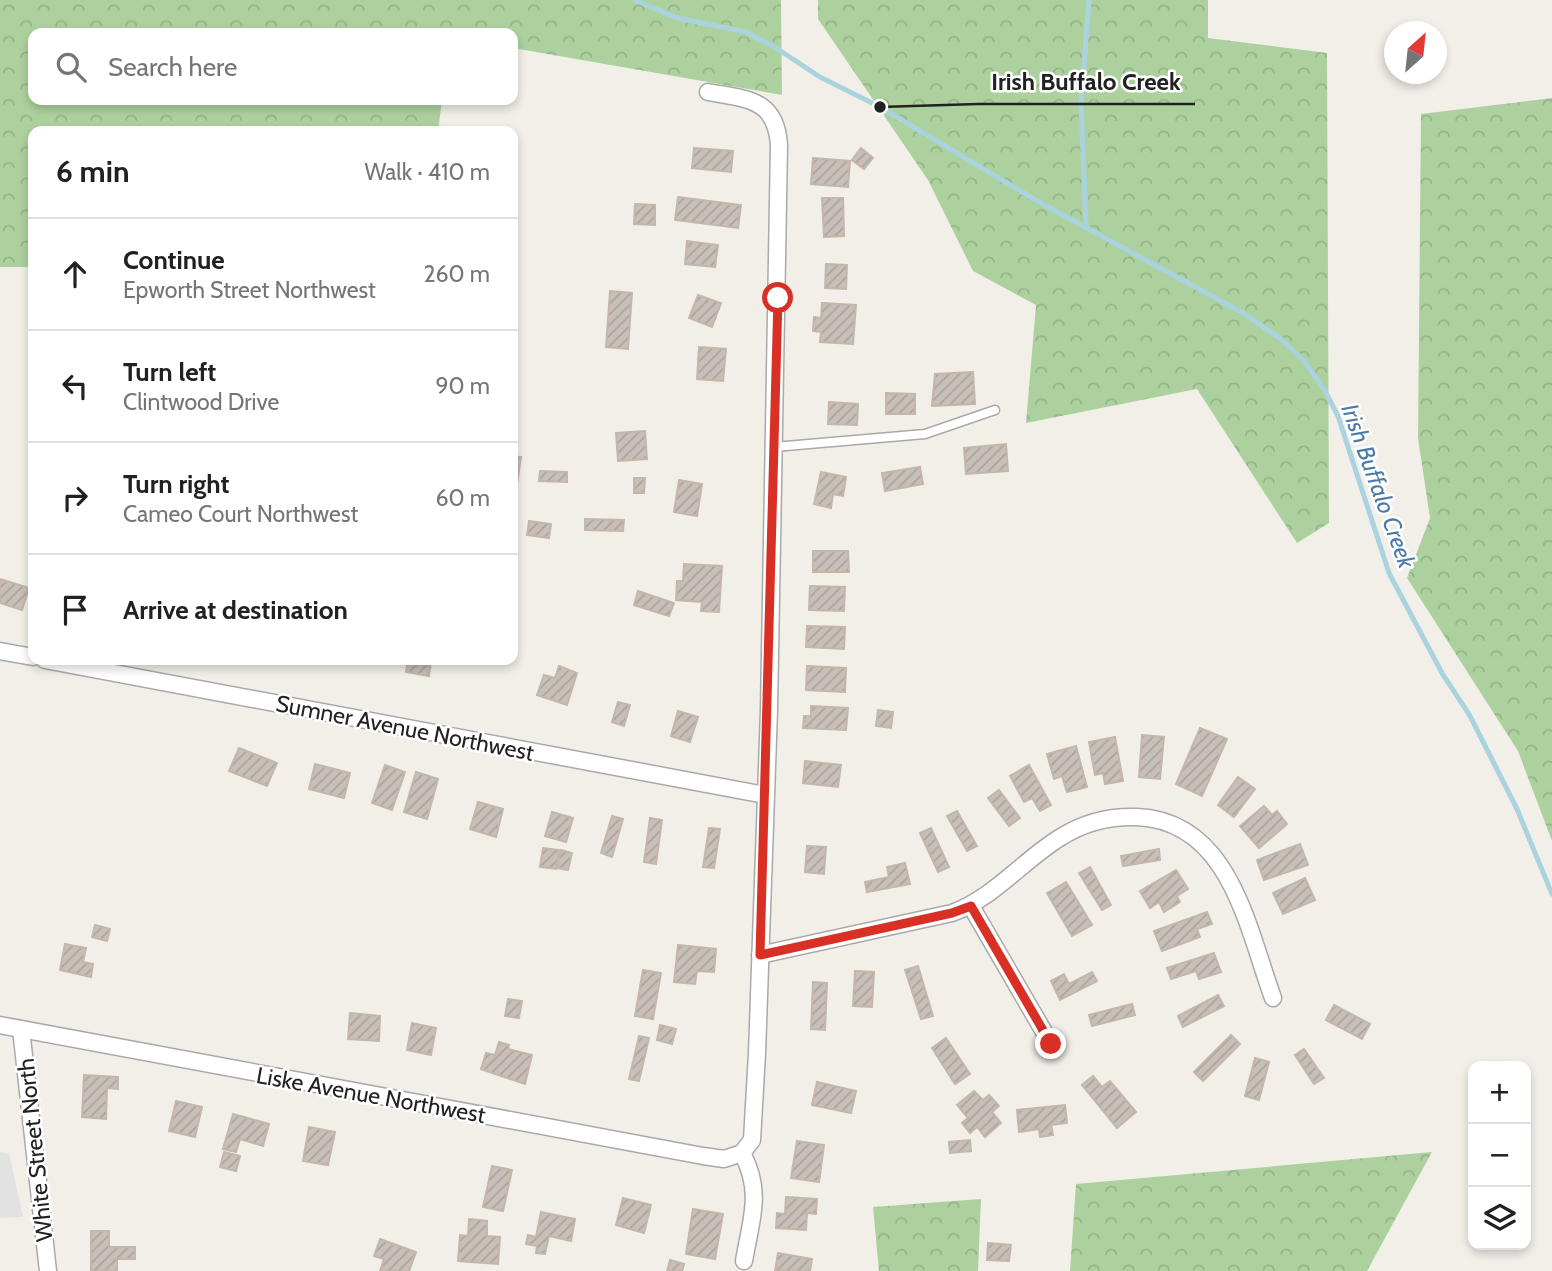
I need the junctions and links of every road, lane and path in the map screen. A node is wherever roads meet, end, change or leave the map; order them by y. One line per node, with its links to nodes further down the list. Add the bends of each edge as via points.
1 (708, 92): 3 (street, via 751,100 767,109 778,125)
2 (995, 410): 3 (lane, via 925,434)
3 (774, 447): 7 (street)
4 (0, 651): 5 (street)
5 (28, 656)
6 (72, 665): 7 (street, Sumner Avenue Northwest)
7 (765, 795): 9 (street)
8 (971, 906): 9 (street); 10 (street, via 1060,837 1085,824 1119,816 1150,817 1197,837 1219,860); 13 (street)
9 (760, 955): 14 (street, via 752,1140)
10 (1273, 998)
11 (0, 1025): 12 (street, Liske Avenue Northwest)
12 (21, 1029): 14 (street, Liske Avenue Northwest, via 693,1155 724,1159); 16 (street, White Street North)
13 (1051, 1044)
14 (742, 1153): 15 (street, via 753,1174 756,1194)
15 (744, 1261)
16 (48, 1271)

